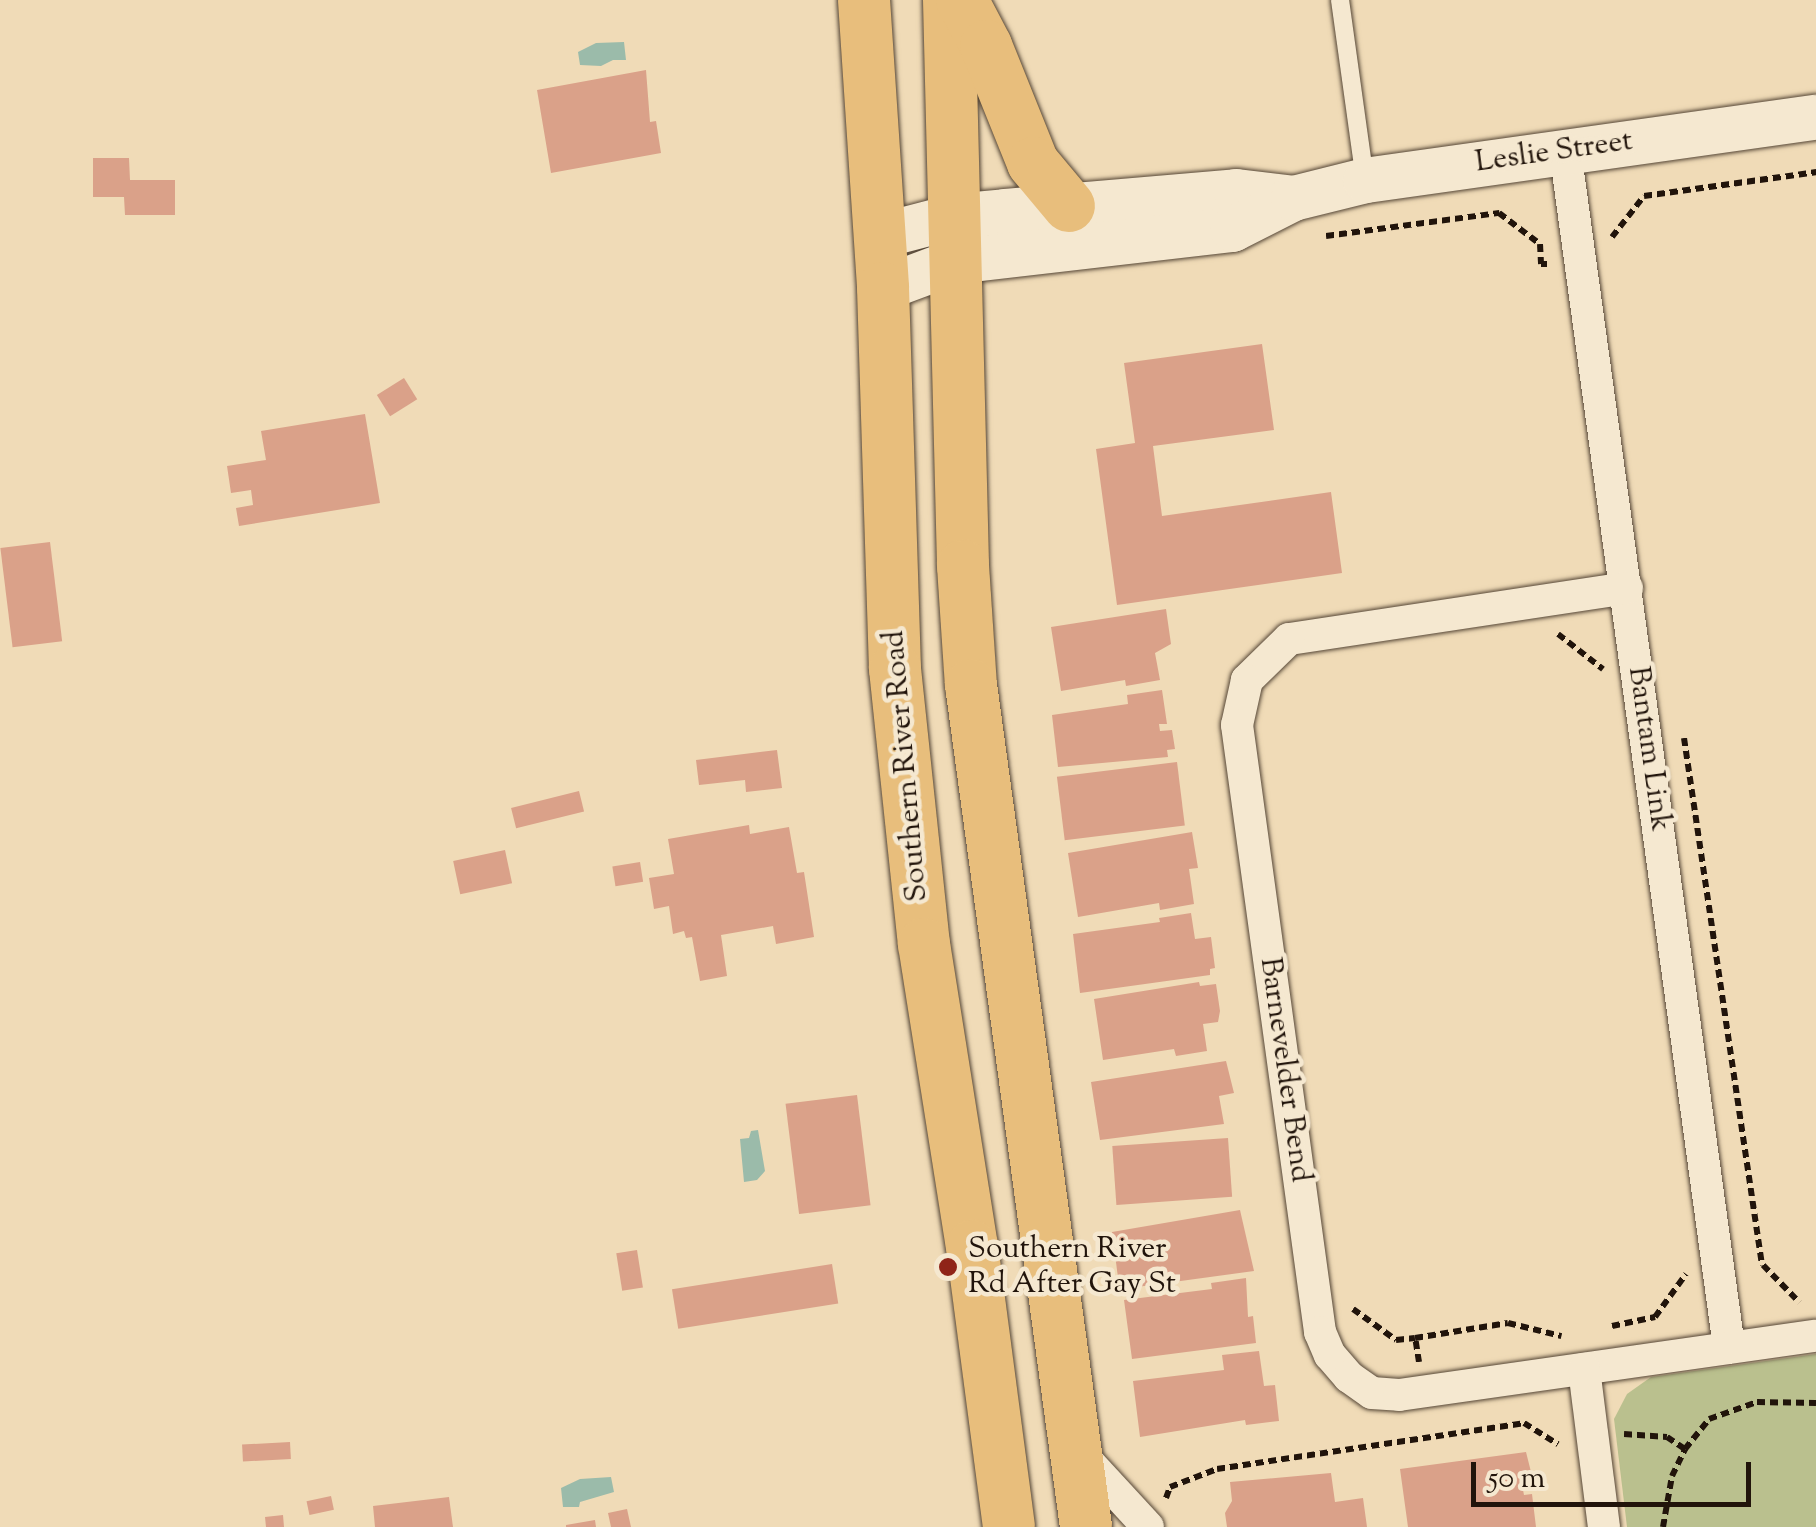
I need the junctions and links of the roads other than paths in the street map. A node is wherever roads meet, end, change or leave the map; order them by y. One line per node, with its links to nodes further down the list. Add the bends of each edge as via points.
1 (852, 0): 6 (main road)
2 (864, 0): 6 (main road, Southern River Road)
3 (948, 0): 13 (main road)
4 (962, 0): 10 (main road, via 1033,163)
5 (1340, 0): 9 (lane)
6 (870, 112): 12 (main road, Southern River Road)
7 (1816, 118): 8 (street, Leslie Street)
8 (1565, 150): 9 (street, Leslie Street); 15 (street, Bantam Link)
9 (1365, 180): 11 (street, Leslie Street)
10 (1069, 206): 11 (street, Leslie Street, via 1236,192); 13 (street, Leslie Street)
11 (1301, 218): 13 (street, Leslie Street, via 1232,229)
12 (878, 236): 13 (street, Leslie Street); 14 (main road, Southern River Road)
13 (954, 239): 14 (street, Leslie Street); 19 (main road, via 971,686)
14 (882, 288): 21 (main road, Southern River Road, via 899,708 924,944)
15 (1626, 588): 17 (street, Bantam Link); 18 (street, Barnevelder Bend, via 1289,640 1247,680 1237,725 1320,1332 1330,1354 1372,1393)
16 (1811, 1322): 17 (street, Barnevelder Bend)
17 (1729, 1348): 18 (street, Barnevelder Bend)
18 (1584, 1368): 23 (street)
19 (1076, 1448): 20 (street); 22 (main road)
20 (1156, 1514)
21 (1010, 1527)
22 (1086, 1527)
23 (1604, 1527)

